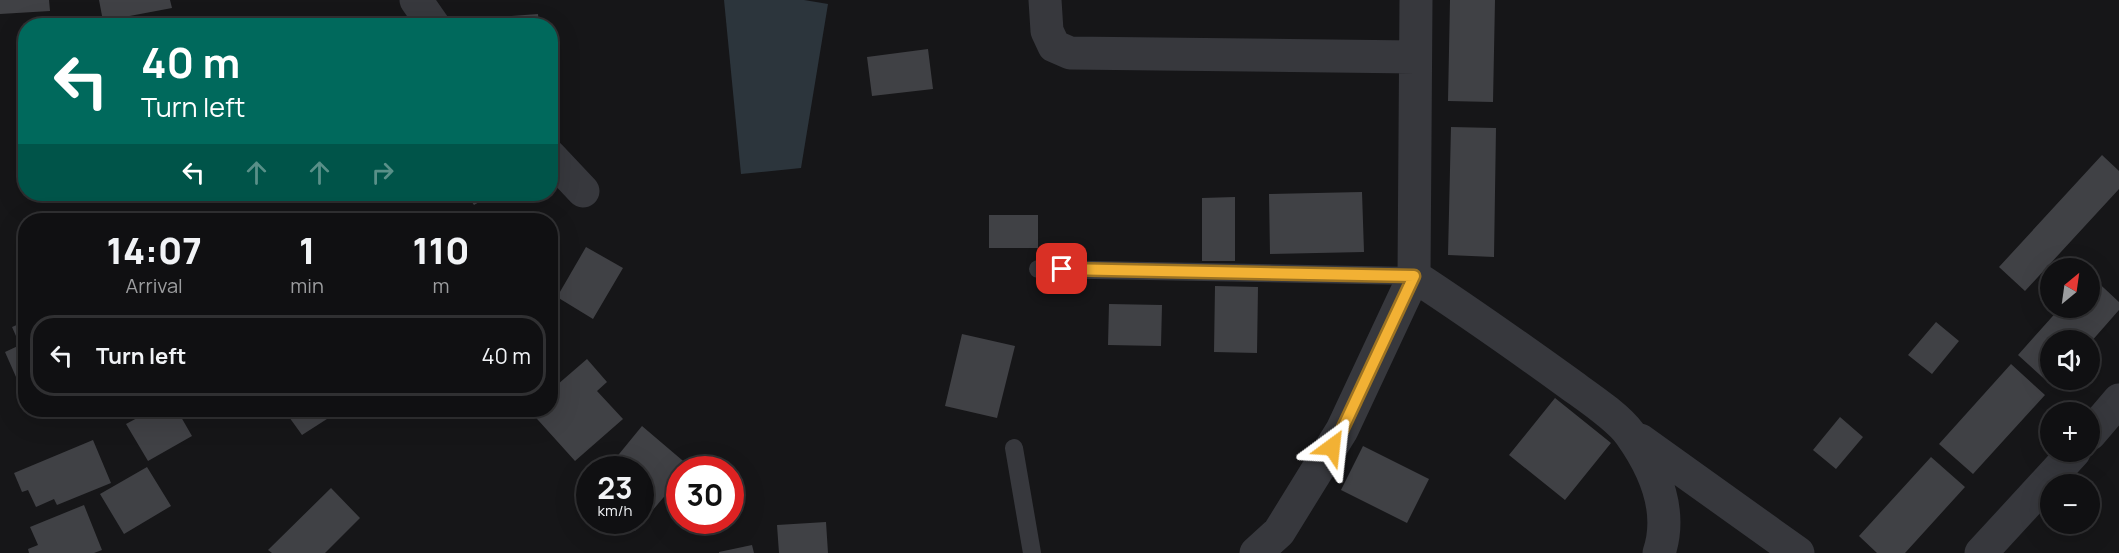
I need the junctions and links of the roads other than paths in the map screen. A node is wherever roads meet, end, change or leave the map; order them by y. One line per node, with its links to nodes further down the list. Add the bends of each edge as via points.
1 (416, 0): 4 (street)
2 (1045, 0): 5 (street, via 1047,31 1053,46 1070,54)
3 (1416, 0): 5 (street)
4 (428, 18)
5 (1415, 57): 9 (street)
6 (558, 164): 7 (street)
7 (583, 191)
8 (1038, 269): 9 (lane)
9 (1414, 276): 12 (street, via 1507,338); 16 (street, via 1342,430 1279,532)
10 (2119, 400): 11 (street)
11 (2100, 422)
12 (1629, 432): 17 (street, via 1655,474 1664,508 1664,538); 18 (street)
13 (1014, 448): 15 (lane)
14 (2065, 462): 19 (street)
15 (1032, 553)
16 (1256, 553)
17 (1659, 553)
18 (1798, 553)
19 (1981, 553)

